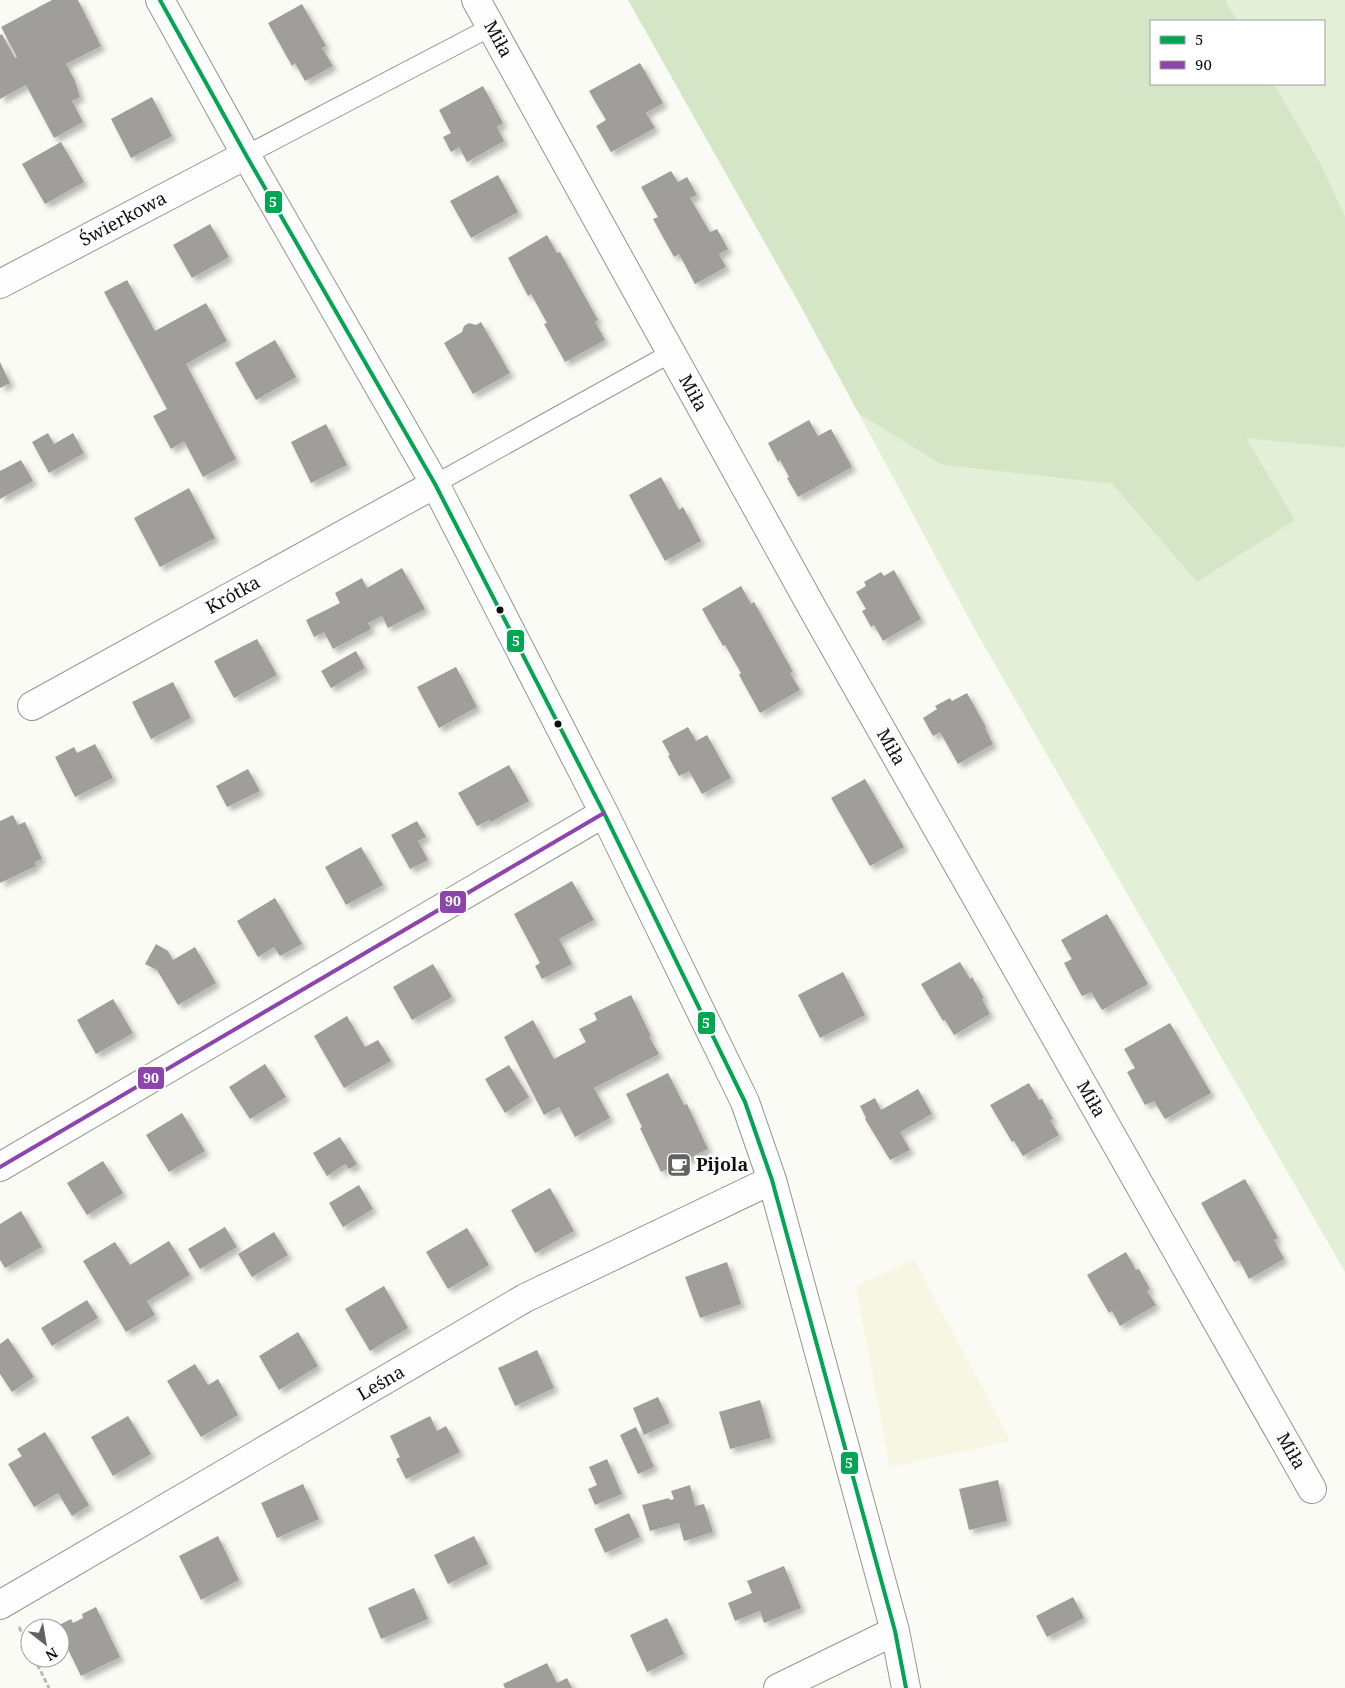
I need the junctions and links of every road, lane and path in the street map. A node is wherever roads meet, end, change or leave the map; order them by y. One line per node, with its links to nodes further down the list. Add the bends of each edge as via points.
1 (160, 0): 4 (street)
2 (476, 0): 3 (street, Miła)
3 (491, 27): 4 (lane); 6 (street, Miła)
4 (246, 155): 5 (street, Świerkowa); 7 (street)
5 (0, 284)
6 (671, 352): 7 (lane); 12 (street, Miła, via 818,620)
7 (434, 484): 8 (street, Krótka); 9 (street)
8 (32, 706)
9 (604, 813): 10 (street); 11 (street, via 745,1102)
10 (0, 1167)
11 (772, 1180): 13 (street, Leśna, via 525,1298); 14 (street)
12 (1312, 1489)
13 (2, 1598)
14 (895, 1631): 17 (street); 18 (street)
15 (39, 1668): 16 (path)
16 (49, 1688)
17 (778, 1688)
18 (906, 1688)

